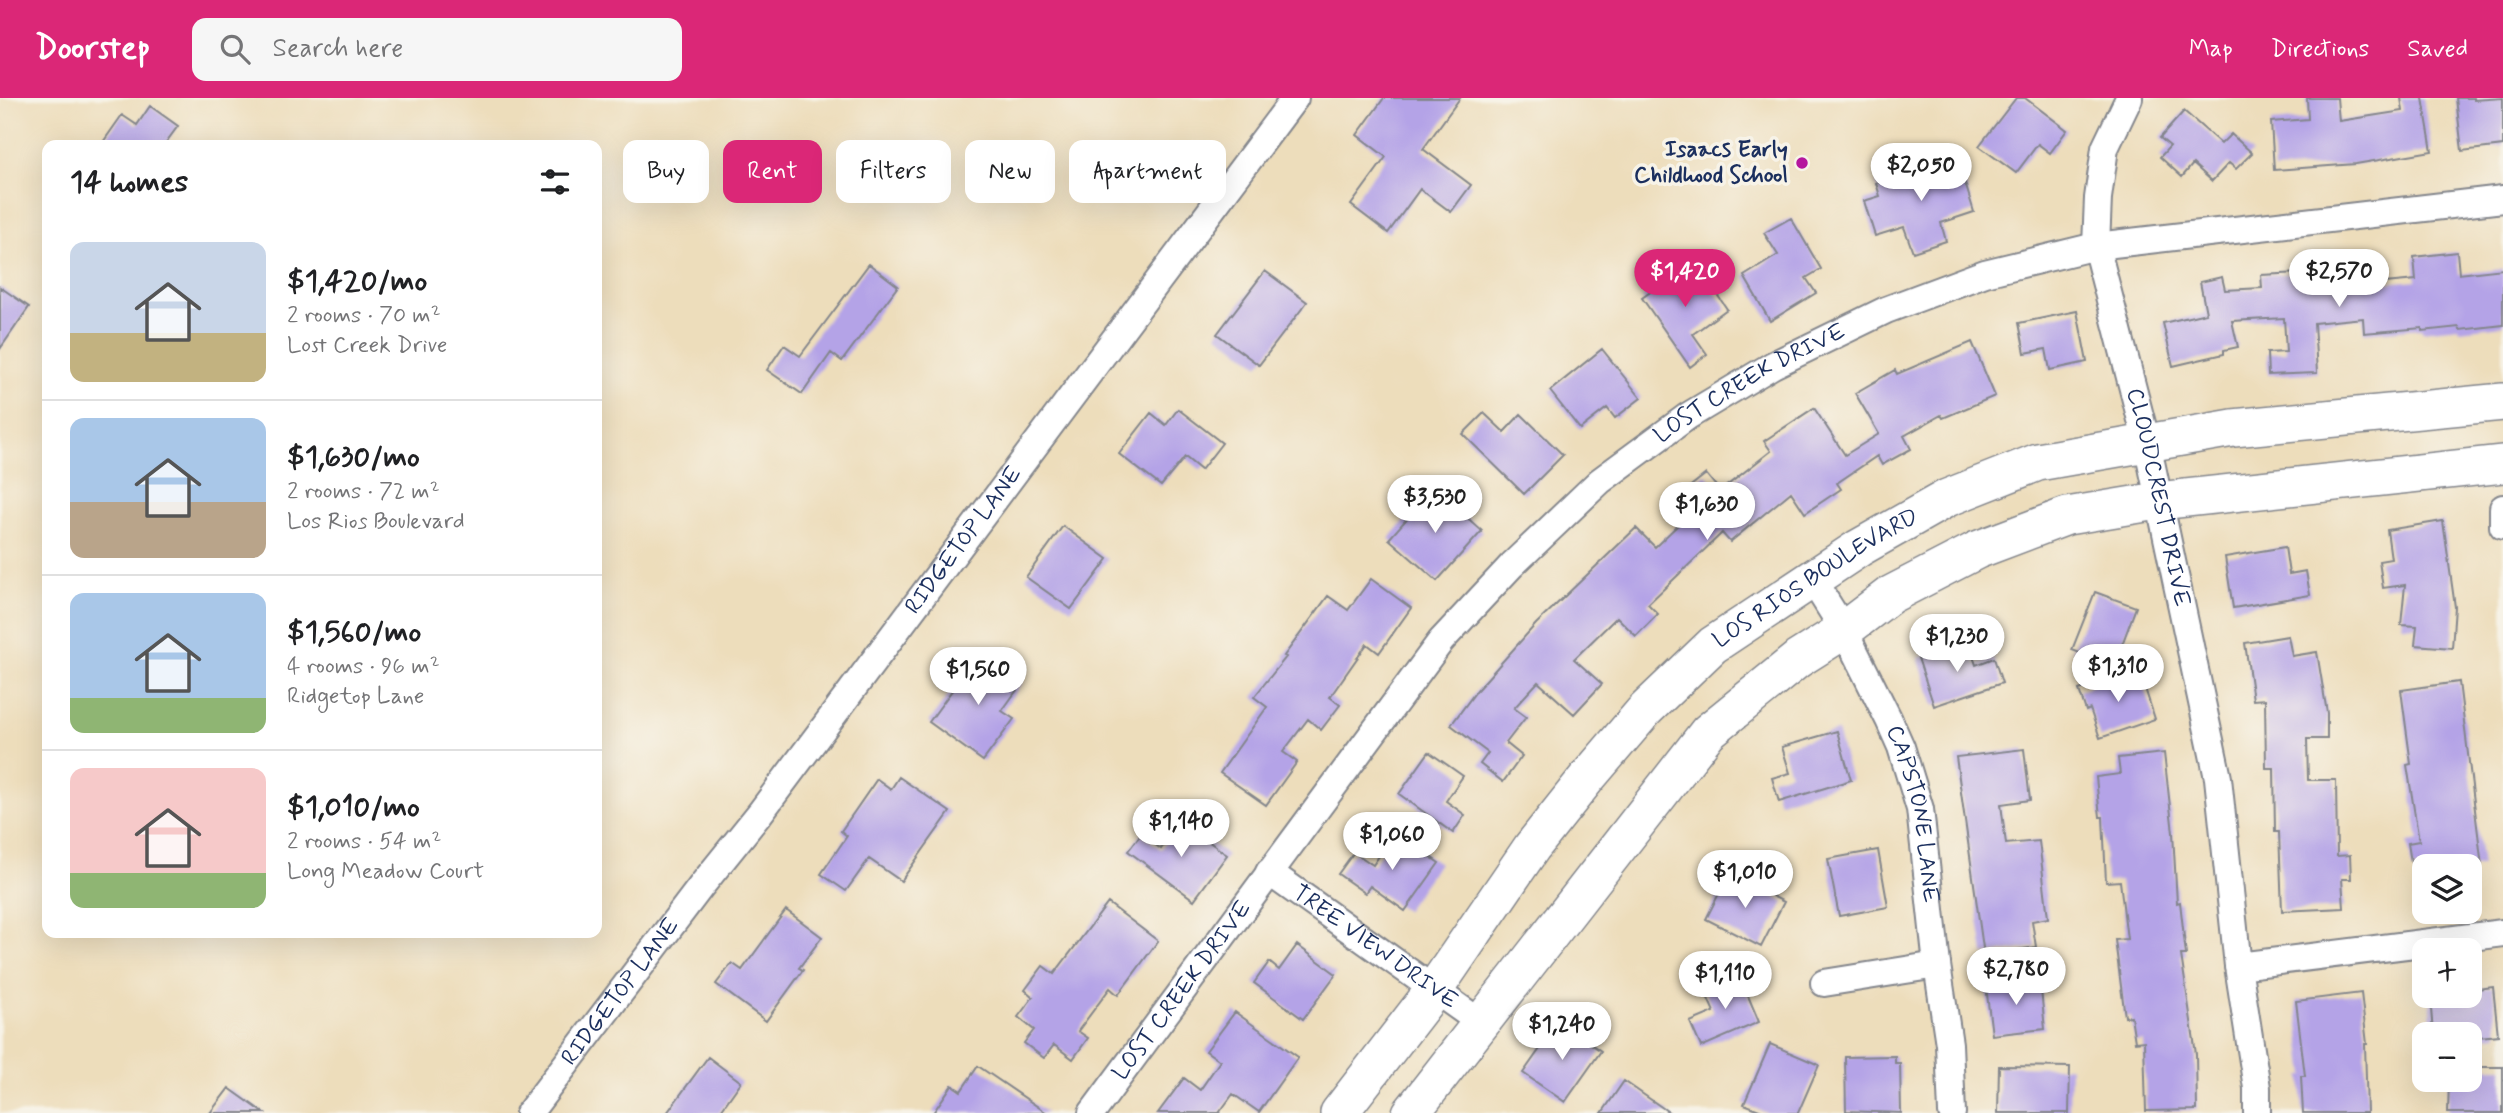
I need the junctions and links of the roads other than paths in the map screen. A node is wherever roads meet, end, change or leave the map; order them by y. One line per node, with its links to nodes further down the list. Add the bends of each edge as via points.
1 (1295, 98): 18 (street, RIDGETOP LANE, via 760,813)
2 (2129, 98): 4 (street, CLOUDCREST DRIVE, via 2105,148)
3 (2503, 199): 4 (street, LOST CREEK DRIVE)
4 (2096, 246): 6 (street, CLOUDCREST DRIVE); 11 (street, LOST CREEK DRIVE, via 1985,273 1886,310 1773,365 1688,416 1600,481 1441,641)
5 (2503, 402): 6 (main road, LOS RIOS BOULEVARD, via 2233,428)
6 (2147, 443): 8 (street, CLOUDCREST DRIVE); 9 (main road, LOS RIOS BOULEVARD, via 2038,462 1947,498)
7 (2503, 464): 8 (main road)
8 (2158, 501): 10 (main road, via 2067,516 1977,550 1890,595); 14 (street, CLOUDCREST DRIVE, via 2218,778)
9 (1812, 579): 10 (street, CAPSTONE LANE); 16 (main road, LOS RIOS BOULEVARD, via 1713,645 1645,710 1532,847)
10 (1844, 629): 13 (street, CAPSTONE LANE, via 1901,747 1917,797); 17 (main road, via 1798,659 1708,732)
11 (1269, 872): 16 (street, TREE VIEW DRIVE); 19 (street, LOST CREEK DRIVE)
12 (2503, 933): 14 (street)
13 (1937, 965): 15 (street); 22 (street, CAPSTONE LANE, via 1949,1044)
14 (2238, 966): 23 (street, CLOUDCREST DRIVE)
15 (1824, 983)
16 (1434, 990): 17 (street, TREE VIEW DRIVE); 20 (main road, LOS RIOS BOULEVARD)
17 (1480, 1023): 21 (main road)
18 (528, 1113)
19 (1092, 1113)
20 (1339, 1113)
21 (1411, 1113)
22 (1952, 1113)
23 (2257, 1113)

